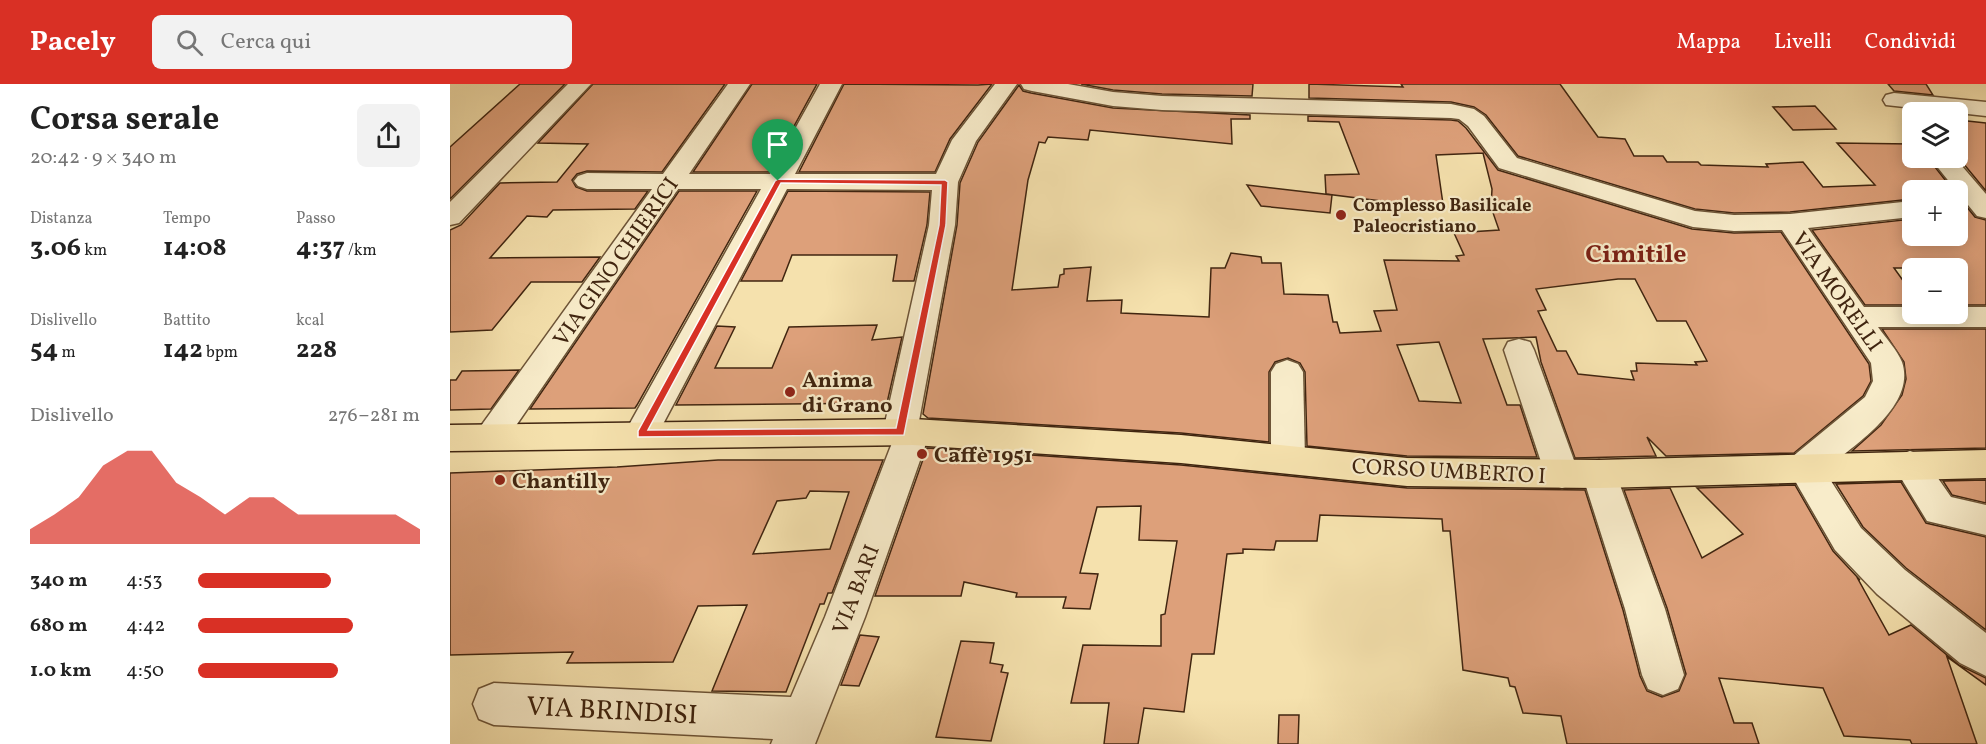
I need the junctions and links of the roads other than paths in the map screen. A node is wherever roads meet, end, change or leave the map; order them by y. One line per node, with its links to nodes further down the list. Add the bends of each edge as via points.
1 (580, 84): 16 (street)
2 (739, 84): 10 (street, VIA GINO CHIERICI)
3 (831, 84): 12 (street)
4 (1006, 84): 13 (street, via 964,140)
5 (1032, 84): 17 (street, via 1113,99 1162,103 1451,111 1476,121 1508,163 1693,219)
6 (1886, 92): 7 (street); 8 (street)
7 (1902, 110)
8 (1986, 110)
9 (1949, 168): 14 (street)
10 (671, 180): 11 (street); 12 (street); 24 (street, VIA GINO CHIERICI)
11 (588, 181)
12 (778, 181): 13 (street); 23 (street)
13 (945, 182): 22 (street, VIA BARI, via 942,225)
14 (1975, 207)
15 (1902, 210): 17 (street)
16 (450, 217)
17 (1790, 222): 18 (street, VIA MORELLI)
18 (1856, 317): 19 (street); 29 (street, VIA MORELLI, via 1886,362 1889,381 1878,405)
19 (1986, 317)
20 (1520, 350): 30 (street)
21 (1287, 372): 26 (street)
22 (907, 432): 23 (main road, CORSO UMBERTO I); 26 (main road, CORSO UMBERTO I); 36 (street, VIA BARI, via 845,617)
23 (641, 434): 24 (main road, CORSO UMBERTO I)
24 (490, 437): 25 (main road, CORSO UMBERTO I)
25 (450, 438)
26 (1288, 459): 30 (main road, CORSO UMBERTO I, via 1407,472)
27 (1986, 464): 28 (main road, CORSO UMBERTO I)
28 (1910, 465): 29 (main road, CORSO UMBERTO I); 32 (street, via 1940,510)
29 (1804, 467): 31 (main road, CORSO UMBERTO I); 33 (street, via 1848,539 1891,582)
30 (1562, 474): 31 (main road, CORSO UMBERTO I)
31 (1599, 474): 34 (street)
32 (1986, 520)
33 (1986, 656)
34 (1663, 675)
35 (494, 704): 36 (street, VIA BRINDISI)
36 (798, 731)

